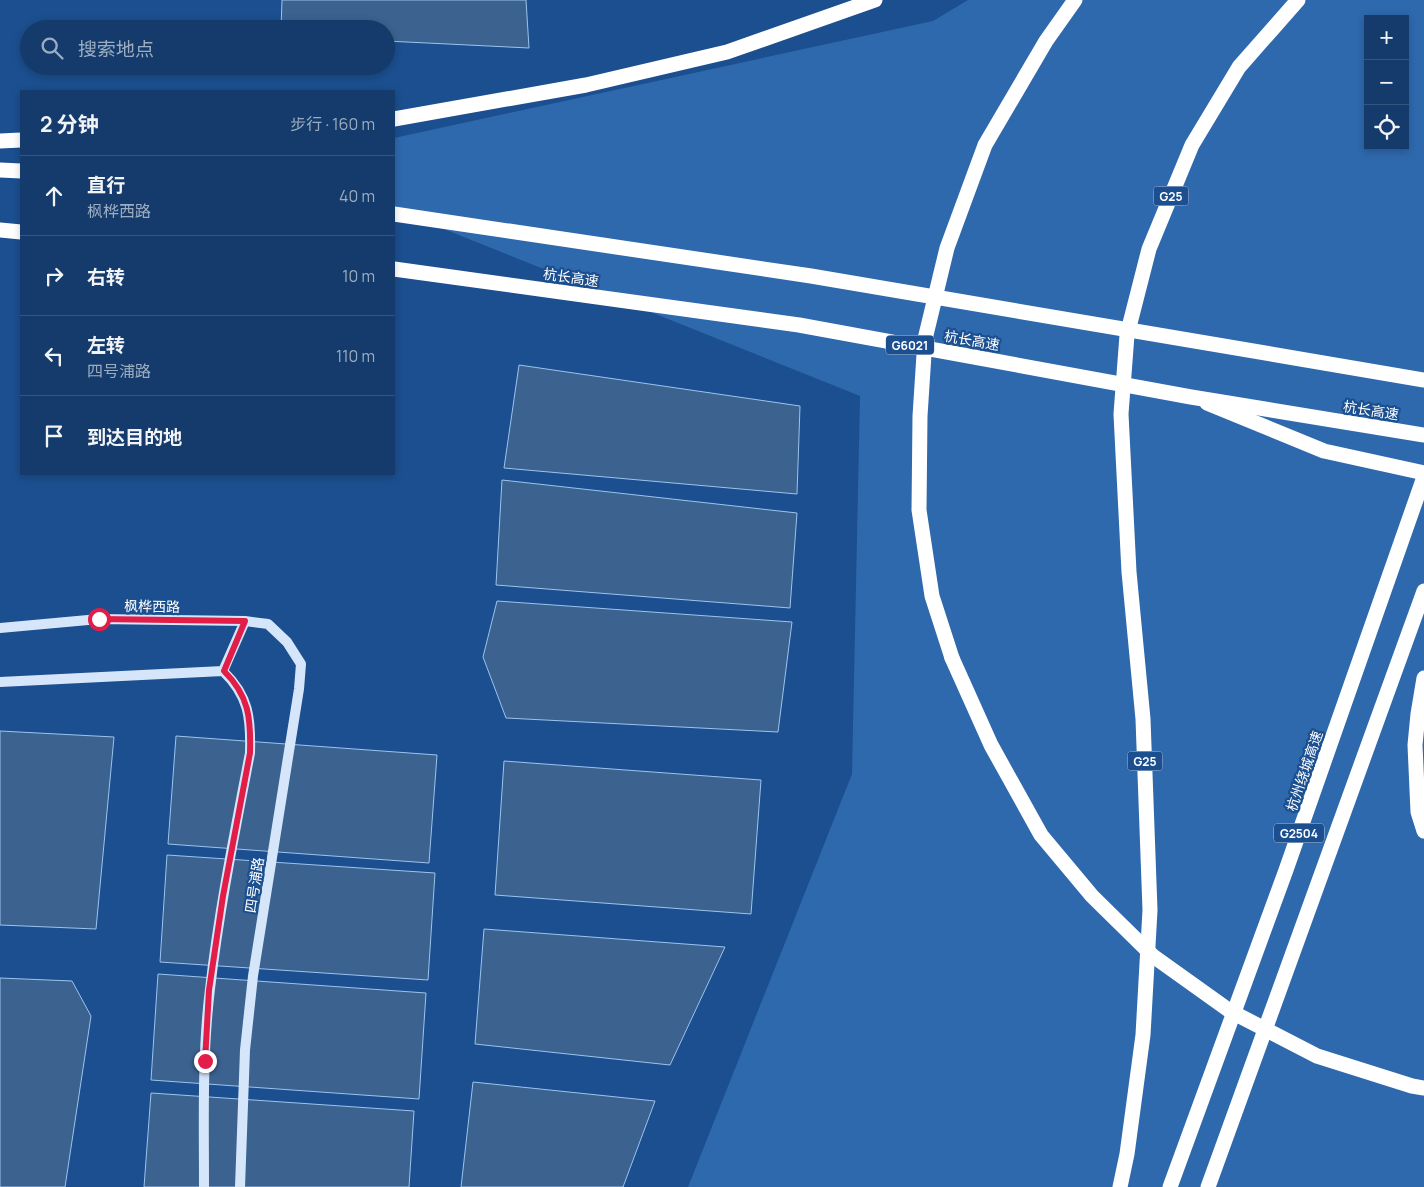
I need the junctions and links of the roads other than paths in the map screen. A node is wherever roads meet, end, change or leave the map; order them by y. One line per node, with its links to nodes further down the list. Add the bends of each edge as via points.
1 (875, 0): 4 (highway, via 726,52 586,85)
2 (1075, 0): 25 (highway, bridge, via 1046,41 985,145 947,248 925,339 919,510 932,596 952,658 991,746 1041,835 1092,896 1153,956 1230,1012 1317,1056)
3 (1298, 0): 28 (highway, G25, via 1239,67 1192,146 1149,249 1127,335 1121,414 1129,572 1143,719 1150,910 1143,1035)
4 (395, 119)
5 (20, 140): 6 (highway)
6 (0, 141)
7 (0, 170): 8 (highway)
8 (20, 172)
9 (395, 214): 13 (highway, bridge, via 811,276)
10 (0, 230): 11 (highway)
11 (20, 232)
12 (395, 270): 14 (highway, 杭长高速 / G6021, bridge, via 799,325)
13 (1424, 380)
14 (1191, 397): 15 (highway, 杭长高速 / G6021, bridge); 16 (highway, bridge, via 1324,450)
15 (1424, 435)
16 (1424, 473)
17 (1424, 477): 29 (highway, 杭州绕城高速 / G2504)
18 (1424, 591): 30 (highway, G2504)
19 (245, 621): 20 (main road, 枫桦西路, via 99,619); 21 (main road); 27 (main road, 四号浦路, via 268,624 287,642 300,664 299,689 253,976 245,1050)
20 (0, 628)
21 (224, 671): 23 (main road); 26 (main road, 四号浦路, via 233,680 248,709 250,753 209,990)
22 (1424, 678): 24 (highway, via 1415,745 1418,812)
23 (0, 682)
24 (1424, 831)
25 (1424, 1088)
26 (204, 1187)
27 (240, 1187)
28 (1120, 1187)
29 (1170, 1187)
30 (1208, 1187)

